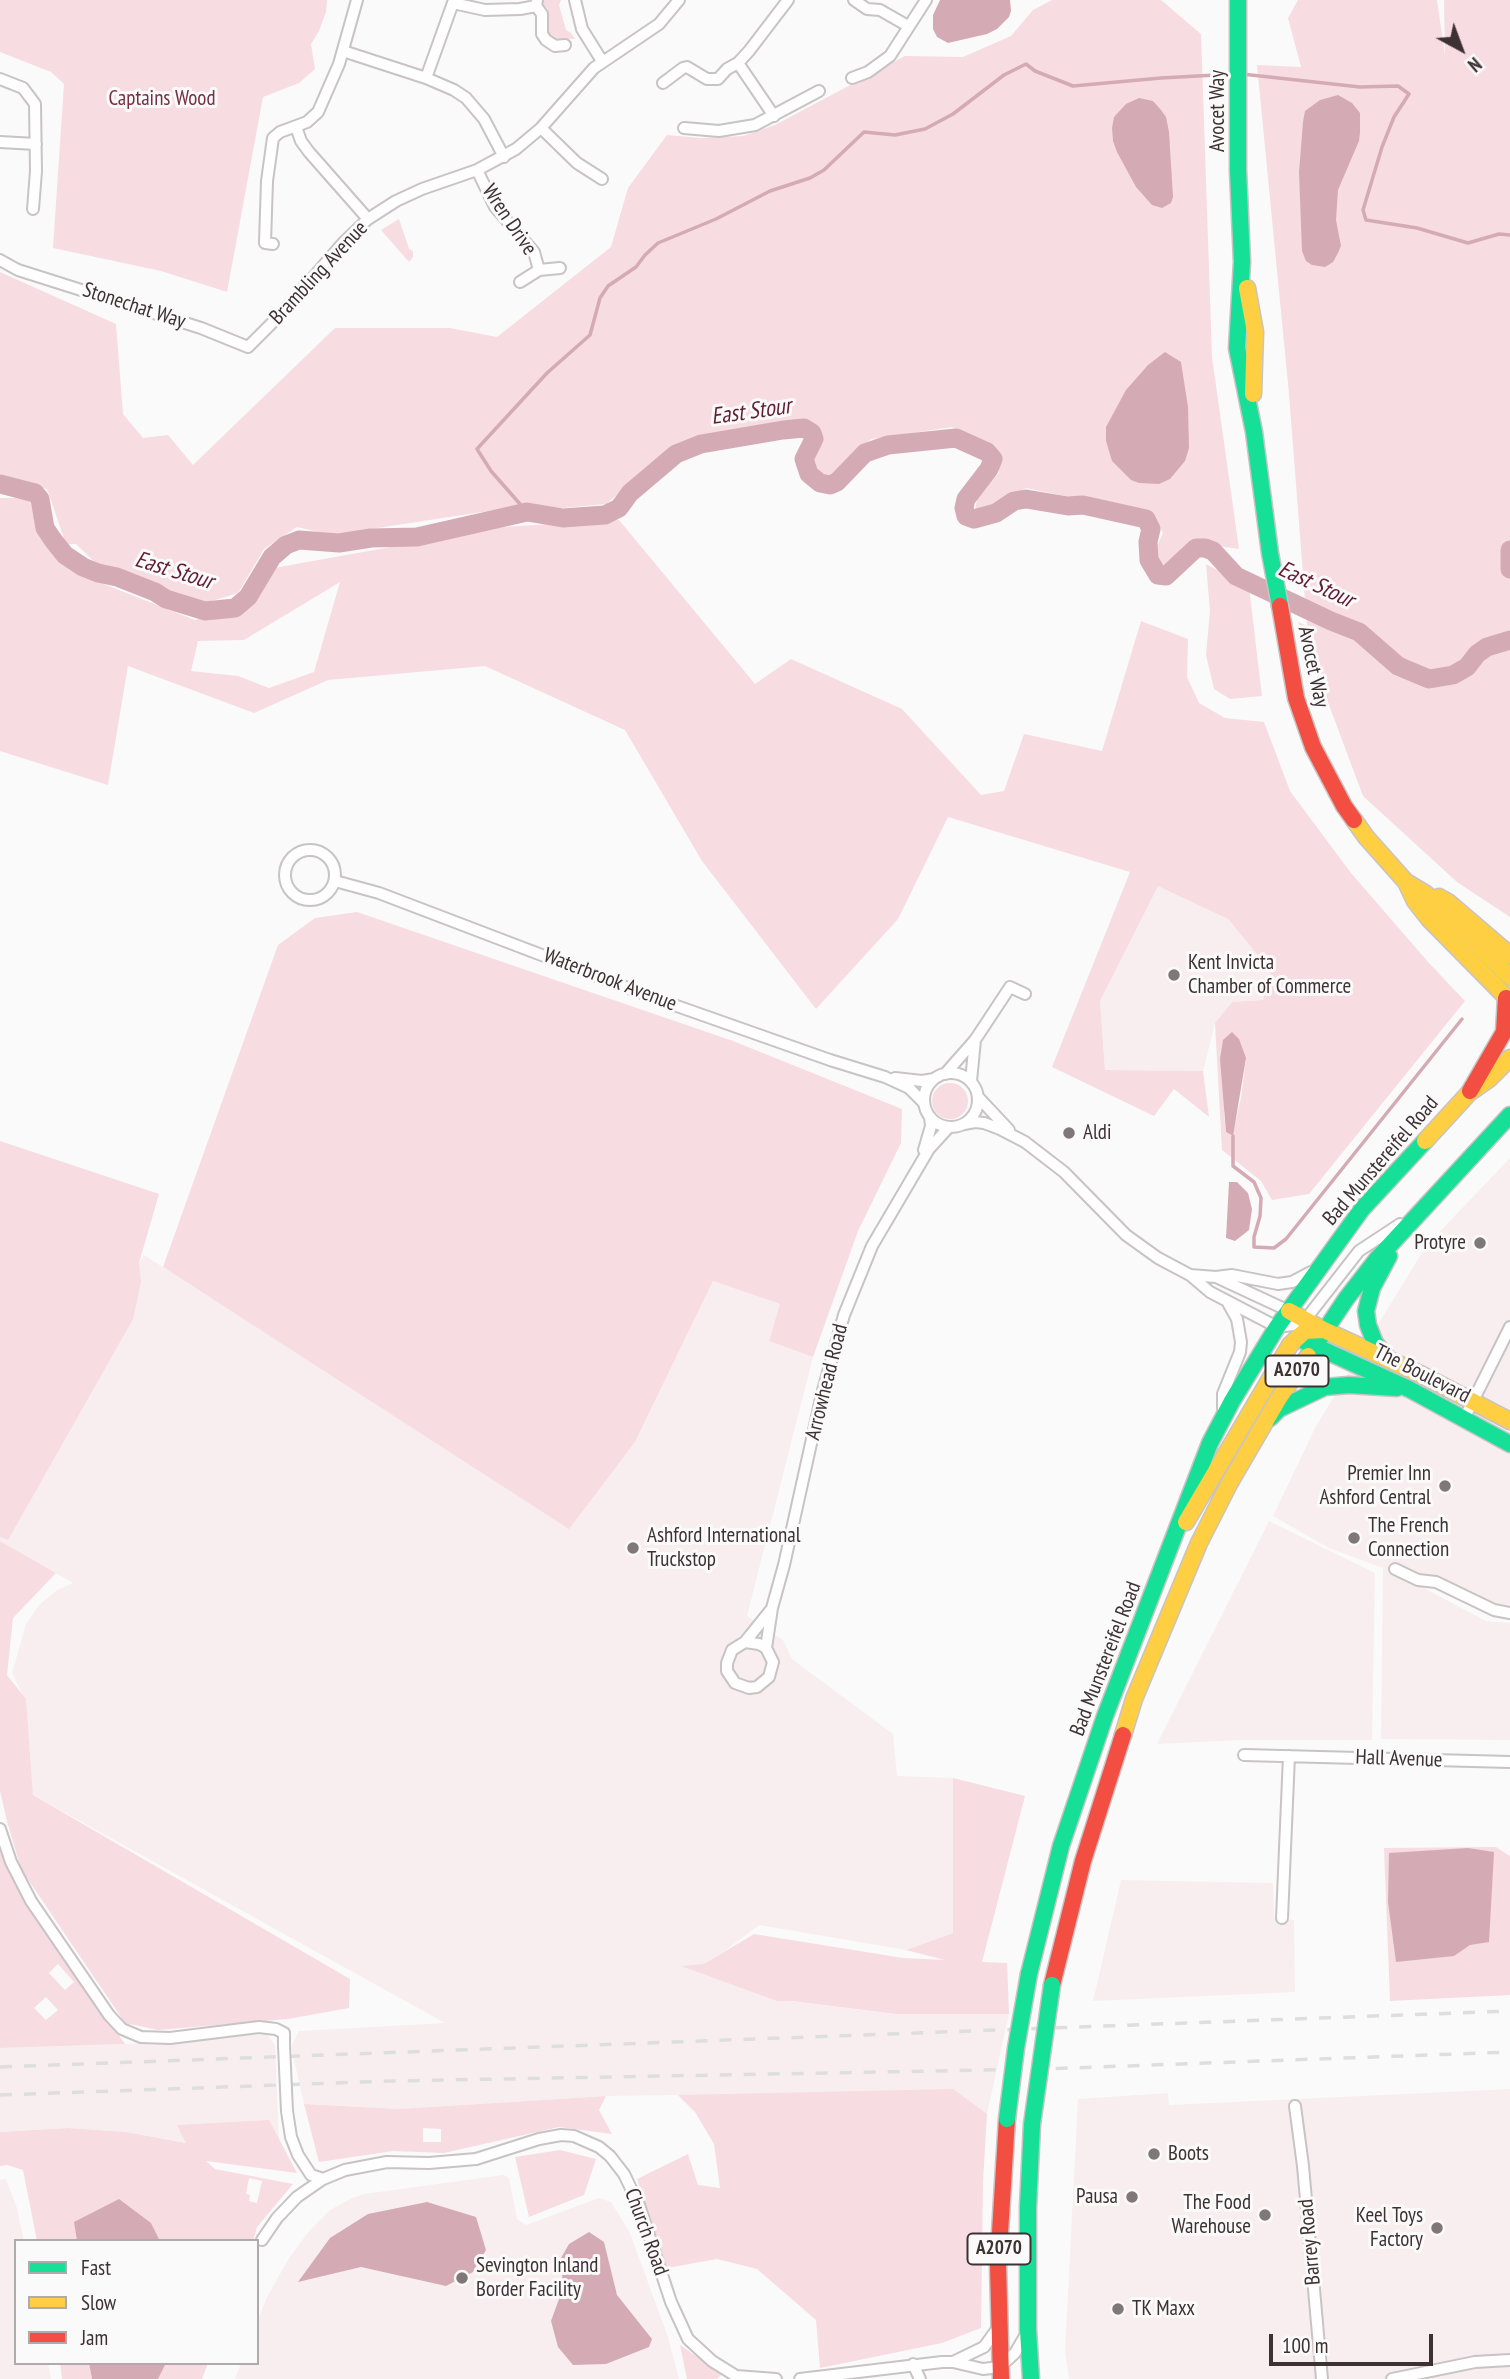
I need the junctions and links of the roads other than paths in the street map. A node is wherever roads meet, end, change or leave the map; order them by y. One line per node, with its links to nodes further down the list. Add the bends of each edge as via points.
1 (357, 0): 12 (street)
2 (575, 0): 13 (street, via 582,29)
3 (678, 0): 13 (street, Brambling Avenue, via 659,24)
4 (788, 0): 14 (street)
5 (854, 0): 10 (street)
6 (926, 0): 10 (street)
7 (454, 1): 9 (street, via 485,9 520,9); 15 (street)
8 (1238, 1): 38 (main road, Avocet Way, via 1242,262 1237,348 1284,635 1302,721 1326,774 1366,837)
9 (537, 3): 11 (street, via 545,40)
10 (908, 26): 16 (street, via 890,56)
11 (565, 45)
12 (343, 51): 15 (street); 21 (street, via 318,112)
13 (603, 61): 22 (street, Brambling Avenue)
14 (738, 63): 18 (street, via 718,79 707,79 687,67); 20 (street)
15 (426, 78): 26 (street, via 466,98 484,119)
16 (852, 78)
17 (0, 79): 25 (street, via 23,89 35,104)
18 (663, 83)
19 (819, 91): 20 (street)
20 (774, 116): 23 (street, via 755,125 719,131)
21 (296, 127): 30 (street, via 309,152); 31 (street, via 277,134 271,147 265,243)
22 (541, 128): 26 (street, Brambling Avenue); 28 (street, via 563,151 590,165)
23 (684, 128)
24 (0, 142): 25 (street)
25 (36, 144): 29 (street)
26 (504, 157): 27 (street, Brambling Avenue)
27 (477, 170): 30 (street, Brambling Avenue, via 422,189); 34 (street, Wren Drive, via 495,207 534,252)
28 (602, 179)
29 (33, 209)
30 (368, 219): 36 (street, Brambling Avenue)
31 (273, 244)
32 (0, 260): 36 (street, Stonechat Way, via 248,347)
33 (560, 268): 34 (street, Wren Drive)
34 (539, 270): 35 (street, Wren Drive)
35 (520, 282)
36 (263, 333)
37 (335, 881): 37 (street, via 318,899 300,898 288,888 284,874 296,853 313,849 333,864); 47 (street, Waterbrook Avenue)
38 (1406, 882): 39 (main road, Avocet Way); 43 (main road, Avocet Way, via 1429,919)
39 (1426, 894): 40 (main road, Avocet Way, via 1448,902); 41 (main road, Avocet Way)
40 (1510, 956)
41 (1510, 977)
42 (1025, 994): 44 (street, via 1010,987)
43 (1508, 1000): 49 (main road, Avocet Way, via 1504,1032)
44 (975, 1040): 46 (street); 48 (street)
45 (1510, 1058): 49 (main road, Bad Munstereifel Road / A2070)
46 (939, 1076): 47 (street, Waterbrook Avenue, via 922,1080); 48 (street, via 959,1074); 51 (street, via 926,1090)
47 (885, 1077): 51 (street, Waterbrook Avenue, via 909,1088)
48 (971, 1081): 50 (street)
49 (1469, 1093): 60 (main road, Bad Munstereifel Road / A2070, via 1362,1209)
50 (979, 1098): 54 (street, via 977,1111); 56 (street)
51 (924, 1104): 53 (street)
52 (1510, 1115): 58 (main road, Bad Munstereifel Road / A2070)
53 (930, 1117): 55 (street); 57 (street, Arrowhead Road, via 929,1136)
54 (964, 1124): 55 (street); 56 (street, via 984,1123)
55 (949, 1127): 57 (street, Arrowhead Road)
56 (1019, 1139): 61 (street, via 1064,1172 1126,1235)
57 (916, 1169): 80 (street, Arrowhead Road, via 872,1246 844,1315)
58 (1419, 1213): 59 (main road, Bad Munstereifel Road / A2070); 64 (street, via 1359,1251 1320,1301)
59 (1403, 1230): 67 (main road, Bad Munstereifel Road / A2070); 70 (main road, via 1371,1288 1366,1311 1375,1343)
60 (1325, 1261): 62 (street, via 1292,1282 1269,1284 1232,1275); 64 (main road, Bad Munstereifel Road / A2070)
61 (1190, 1275): 62 (street); 63 (street)
62 (1216, 1277): 64 (street)
63 (1227, 1301): 65 (street); 73 (street, via 1237,1319 1241,1342 1223,1394)
64 (1296, 1315): 65 (main road, Bad Munstereifel Road / A2070); 67 (main road, The Boulevard)
65 (1277, 1327): 68 (main road, The Boulevard); 73 (main road, Bad Munstereifel Road / A2070)
66 (1510, 1327): 72 (street)
67 (1324, 1330): 68 (main road, via 1305,1331); 69 (main road, Bad Munstereifel Road / A2070); 70 (main road, The Boulevard)
68 (1297, 1338): 69 (main road, The Boulevard); 78 (main road)
69 (1314, 1345): 71 (main road, The Boulevard); 76 (main road, Bad Munstereifel Road / A2070)
70 (1389, 1359): 72 (main road, The Boulevard)
71 (1409, 1389): 74 (main road, The Boulevard); 76 (main road, via 1325,1387 1279,1409)
72 (1473, 1402): 74 (street); 75 (main road, The Boulevard)
73 (1223, 1417): 78 (main road, Bad Munstereifel Road / A2070)
74 (1464, 1419): 77 (main road, The Boulevard)
75 (1510, 1421)
76 (1262, 1425): 93 (main road, Bad Munstereifel Road / A2070, bridge, via 1199,1543 1134,1699 1083,1861 1052,1985 1032,2124)
77 (1510, 1444)
78 (1175, 1538): 92 (main road, Bad Munstereifel Road / A2070, bridge, via 1078,1793 1029,1974 1007,2119 1000,2207)
79 (1395, 1569): 81 (street)
80 (772, 1608): 82 (street, Arrowhead Road); 83 (street, Arrowhead Road)
81 (1510, 1613)
82 (745, 1642): 83 (street); 83 (street, via 732,1650 727,1663 730,1677 741,1687 757,1687 769,1677 773,1662)
83 (766, 1648)
84 (1244, 1755): 85 (street, Hall Avenue)
85 (1289, 1756): 86 (street, Hall Avenue); 88 (street)
86 (1510, 1762)
87 (0, 1829): 90 (street, bridge, via 31,1902 122,2029 141,2037 170,2038 259,2027 284,2033 291,2137 311,2175)
88 (1282, 1918)
89 (1295, 2106): 102 (street, Barrey Road)
90 (323, 2179): 91 (street, Church Road, via 297,2197); 98 (street, Church Road, via 367,2164 476,2159 551,2136 584,2140 610,2155 624,2174 688,2339 736,2376)
91 (262, 2240)
92 (999, 2327): 95 (street, via 984,2347); 97 (main road, Bad Munstereifel Road / A2070)
93 (1028, 2330): 97 (street); 101 (main road, Bad Munstereifel Road / A2070)
94 (1510, 2360): 103 (street, via 1475,2362)
95 (953, 2362): 96 (street); 97 (street)
96 (913, 2364): 99 (street); 100 (street)
97 (1001, 2373)
98 (776, 2379)
99 (800, 2379)
100 (920, 2379)
101 (1031, 2379)
102 (1322, 2379)
103 (1392, 2379)

